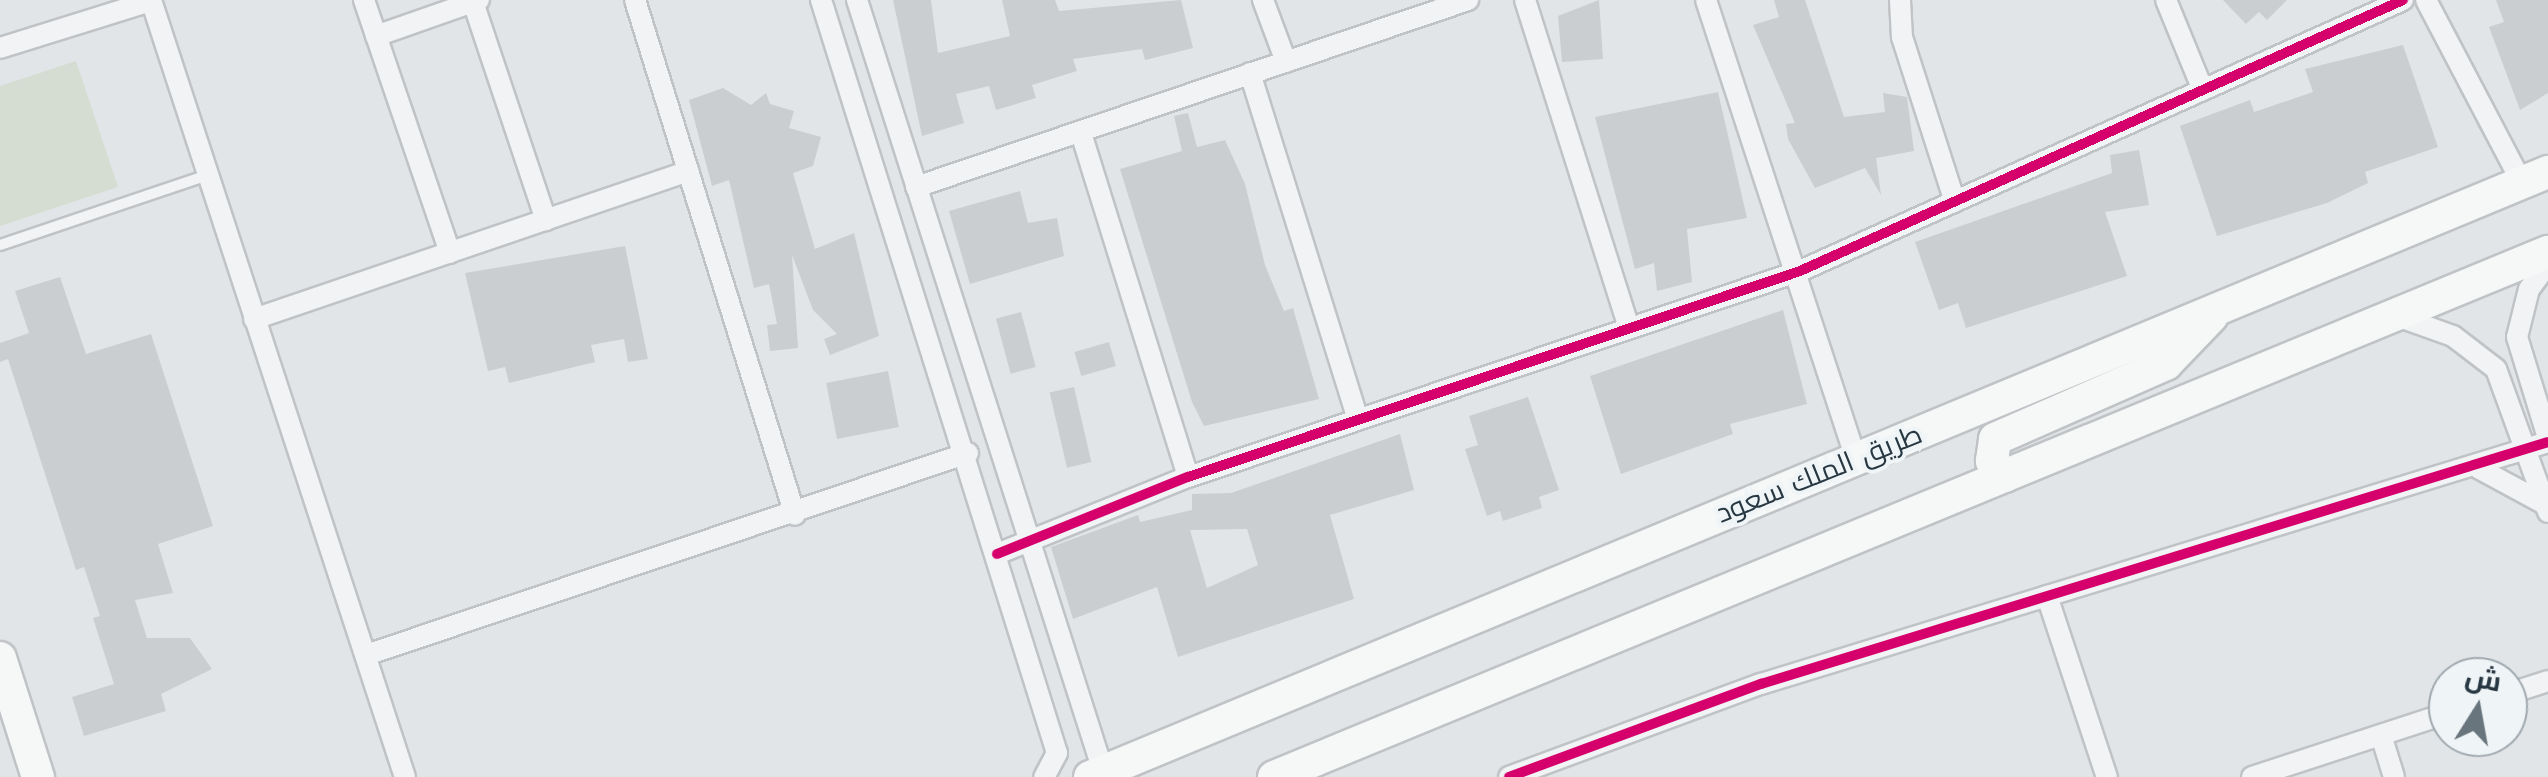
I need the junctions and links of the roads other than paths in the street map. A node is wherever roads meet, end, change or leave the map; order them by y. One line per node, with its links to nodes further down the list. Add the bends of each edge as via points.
1 (151, 0): 16 (street); 22 (street)
2 (364, 0): 15 (street)
3 (635, 0): 21 (street)
4 (821, 0): 42 (street)
5 (857, 0): 24 (street)
6 (1262, 0): 17 (street)
7 (1468, 0): 17 (street)
8 (1525, 0): 35 (street)
9 (1706, 0): 31 (street)
10 (1900, 0): 25 (street, via 1902,37)
11 (2166, 0): 19 (street)
12 (2403, 0): 19 (street)
13 (2426, 0): 23 (street)
14 (476, 1): 15 (street); 26 (street)
15 (376, 36): 29 (street)
16 (0, 48)
17 (1286, 62): 18 (street)
18 (1250, 72): 20 (street); 39 (street)
19 (2203, 90): 25 (street)
20 (1081, 133): 24 (street); 46 (street)
21 (688, 171): 26 (street); 48 (street)
22 (208, 175): 27 (lane); 34 (street)
23 (2535, 178): 32 (main road, طريق الملك سعود)
24 (916, 187): 49 (street)
25 (1955, 202): 31 (street)
26 (546, 220): 29 (street)
27 (0, 245)
28 (2548, 252): 33 (main road)
29 (450, 253): 34 (street)
30 (2548, 264): 36 (street, via 2520,315)
31 (1800, 271): 35 (street); 43 (street)
32 (2218, 309): 43 (main road, طريق الملك سعود); 45 (main road, via 2166,364 1995,439 1992,461)
33 (2395, 316): 37 (street, via 2453,336); 45 (main road)
34 (254, 320): 52 (street)
35 (1629, 328): 39 (street)
36 (2521, 352): 37 (street); 38 (street); 40 (street)
37 (2496, 369): 41 (street)
38 (2548, 378)
39 (1358, 420): 46 (street)
40 (2548, 440): 41 (street)
41 (2527, 450): 44 (street); 47 (street)
42 (968, 453): 48 (street); 50 (street)
43 (1856, 458): 56 (main road, طريق الملك سعود)
44 (2476, 468): 47 (street, via 2513,480); 51 (street)
45 (2006, 476): 60 (main road)
46 (1188, 477): 49 (street)
47 (2547, 509)
48 (795, 515): 52 (street)
49 (1023, 538): 50 (street); 56 (street)
50 (998, 554): 59 (street, via 1057,753)
51 (2047, 596): 61 (street, via 1761,684); 62 (street)
52 (366, 655): 58 (street)
53 (0, 658): 57 (main road)
54 (2428, 720): 55 (street)
55 (2381, 735): 63 (street); 64 (street)
56 (1099, 775)
57 (38, 777)
58 (405, 777)
59 (1044, 777)
60 (1274, 777)
61 (1509, 777)
62 (2107, 777)
63 (2252, 777)
64 (2394, 777)

